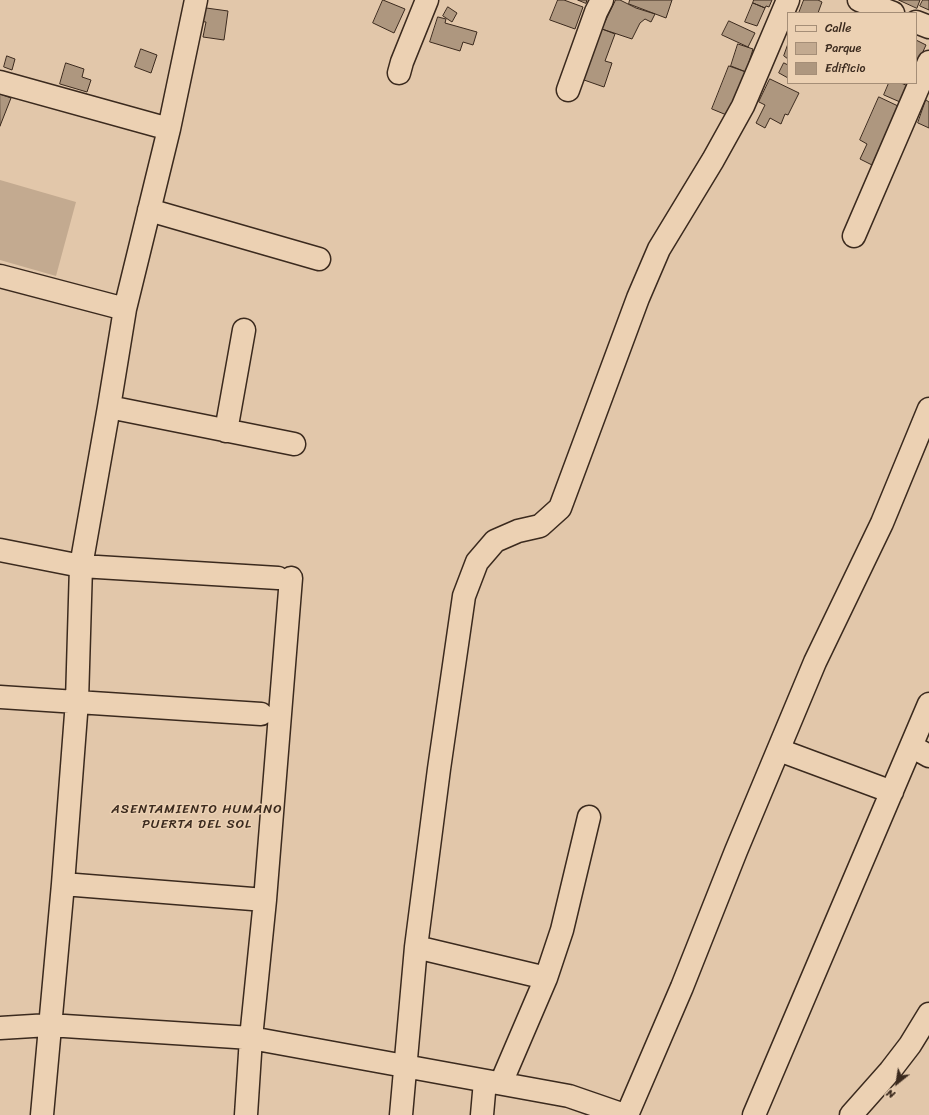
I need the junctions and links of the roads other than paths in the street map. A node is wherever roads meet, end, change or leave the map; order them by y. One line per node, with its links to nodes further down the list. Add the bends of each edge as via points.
1 (196, 0): 13 (street)
2 (426, 0): 10 (street)
3 (602, 0): 12 (street)
4 (788, 0): 36 (street, via 743,106 659,249 638,298 560,508 540,526 518,531 495,541 477,562 464,596)
5 (859, 0): 6 (street)
6 (890, 12)
7 (917, 22): 8 (street)
8 (929, 27)
9 (929, 62): 15 (street)
10 (399, 73)
11 (0, 82): 13 (street)
12 (568, 90)
13 (169, 129): 14 (street)
14 (149, 210): 16 (street); 18 (street)
15 (854, 236)
16 (319, 259)
17 (0, 276): 18 (street)
18 (125, 309): 20 (street)
19 (244, 330): 22 (street)
20 (109, 407): 22 (street); 25 (street)
21 (929, 409): 30 (street, via 882,523 815,662)
22 (226, 431): 23 (street)
23 (294, 444)
24 (0, 550): 25 (street)
25 (81, 566): 27 (street); 35 (street, via 285,578)
26 (0, 697): 27 (street)
27 (77, 701): 29 (street); 34 (street)
28 (929, 704): 31 (street)
29 (262, 714)
30 (779, 750): 32 (street); 48 (street)
31 (920, 751): 32 (street)
32 (892, 792): 49 (street)
33 (588, 817): 37 (street, via 562,930)
34 (63, 884): 35 (street); 39 (street)
35 (265, 900): 41 (street)
36 (416, 947): 37 (street); 42 (street)
37 (546, 978): 43 (street)
38 (929, 1014): 50 (street, via 890,1071)
39 (49, 1025): 40 (street); 41 (street); 44 (street)
40 (0, 1028)
41 (251, 1038): 42 (street); 45 (street)
42 (406, 1066): 43 (street); 46 (street)
43 (493, 1082): 47 (street); 48 (street, via 569,1096)
44 (42, 1115)
45 (246, 1115)
46 (401, 1115)
47 (482, 1115)
48 (625, 1115)
49 (754, 1115)
50 (851, 1115)

